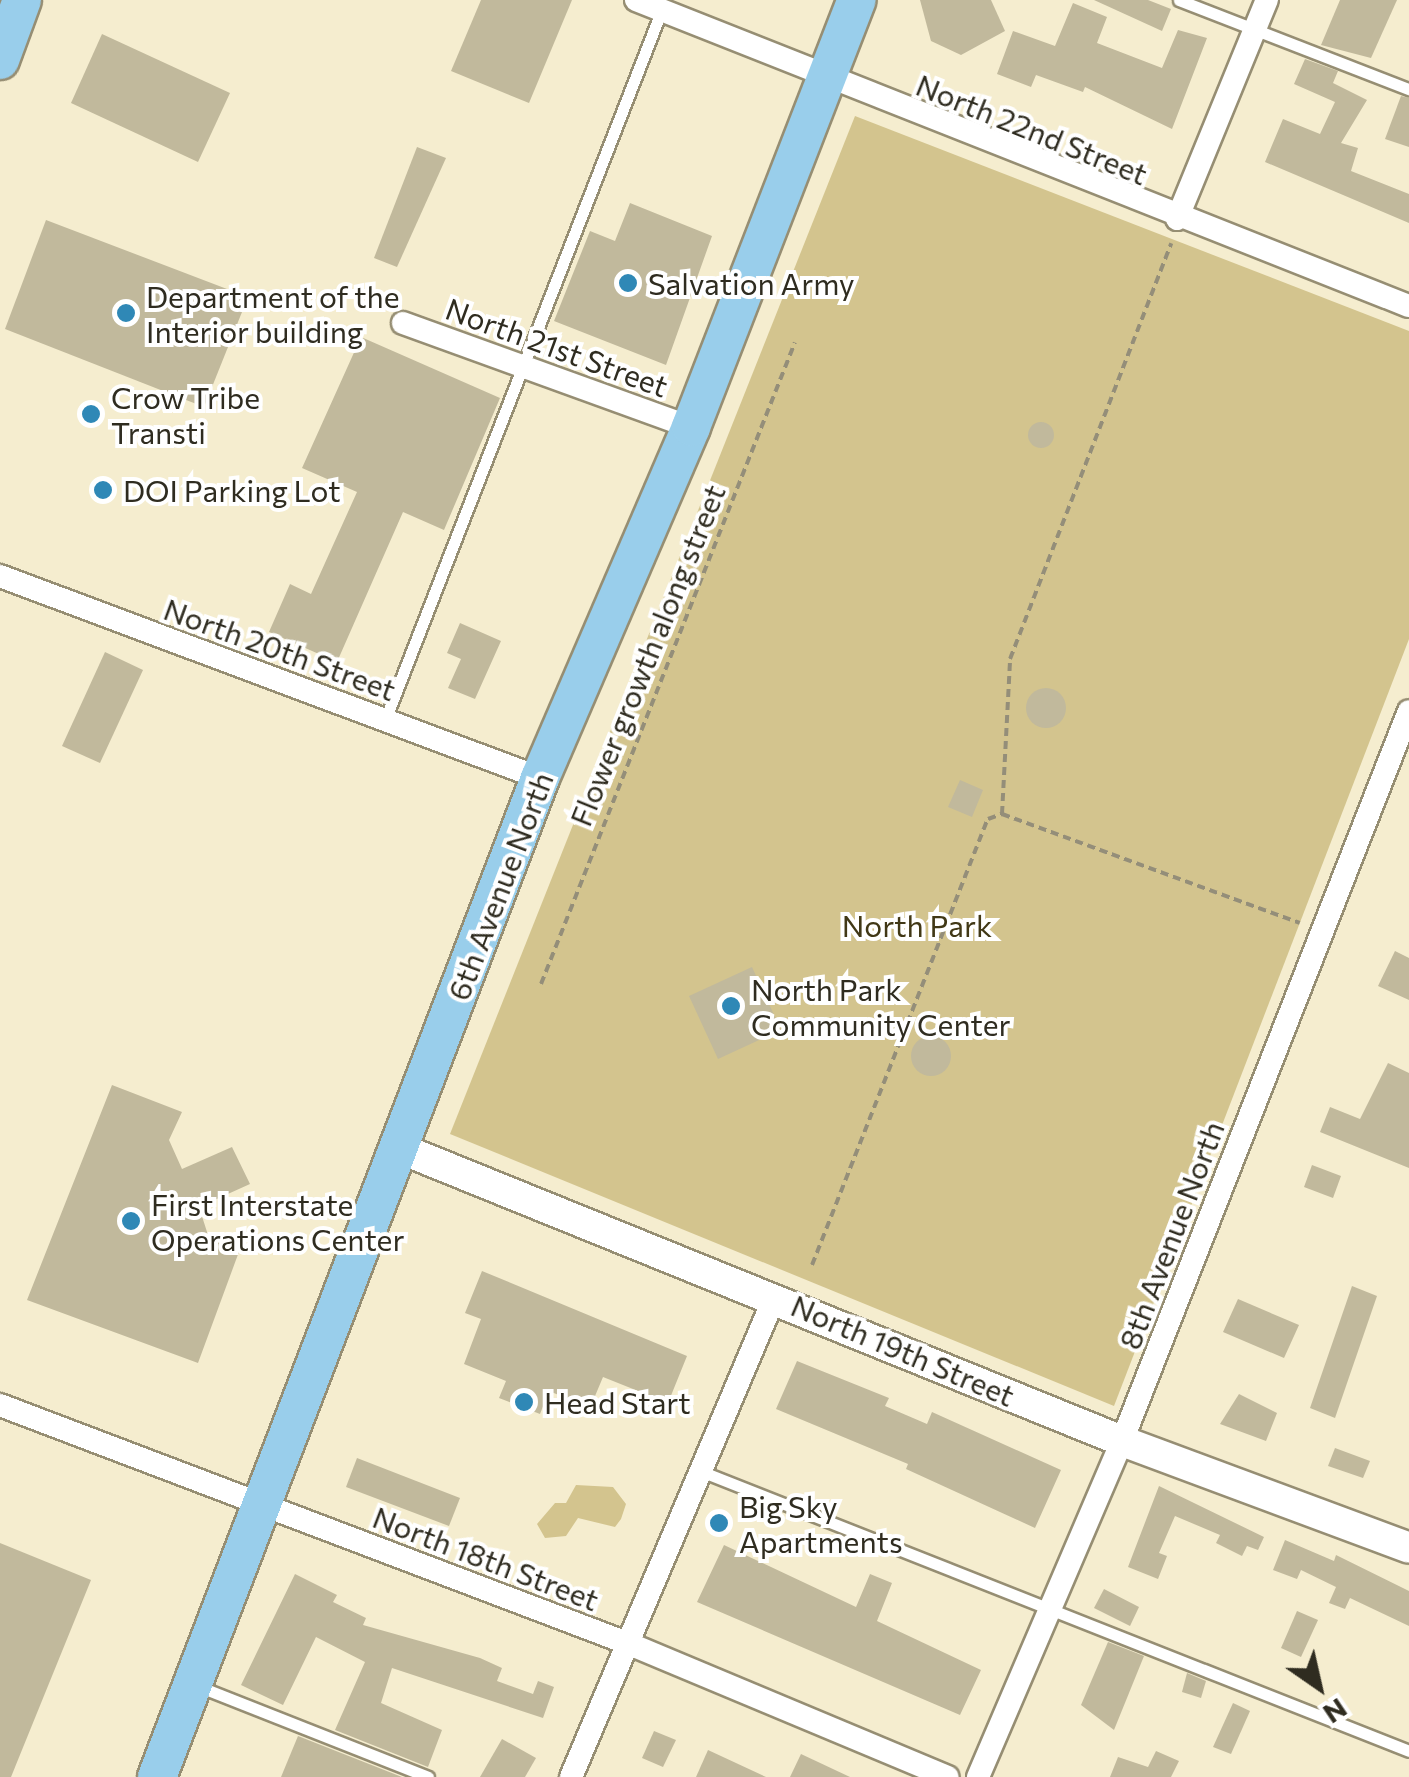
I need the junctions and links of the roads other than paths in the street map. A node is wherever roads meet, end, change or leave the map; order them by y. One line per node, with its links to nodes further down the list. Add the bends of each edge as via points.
1 (22, 0): 8 (main road)
2 (636, 0): 6 (street, North 22nd Street)
3 (856, 0): 9 (main road, 6th Avenue North)
4 (1179, 0): 7 (lane)
5 (1267, 0): 7 (street)
6 (663, 5): 9 (street, North 22nd Street); 14 (lane)
7 (1255, 29): 10 (lane); 11 (street)
8 (0, 60)
9 (826, 80): 11 (street, North 22nd Street); 15 (main road, 6th Avenue North)
10 (1409, 89)
11 (1177, 219): 12 (street, North 22nd Street)
12 (1409, 306)
13 (403, 322): 14 (street, North 21st Street)
14 (519, 365): 15 (street, North 21st Street); 18 (lane)
15 (690, 427): 19 (main road, 6th Avenue North)
16 (0, 576): 18 (street, North 20th Street)
17 (1409, 712): 23 (street, 8th Avenue North)
18 (385, 720): 19 (street, North 20th Street)
19 (540, 778): 20 (main road, 6th Avenue North)
20 (400, 1148): 21 (street, North 19th Street); 25 (main road, 6th Avenue North)
21 (775, 1296): 23 (street, North 19th Street); 24 (street)
22 (0, 1404): 25 (street, North 18th Street)
23 (1122, 1441): 26 (street, North 19th Street); 27 (street, 8th Avenue North)
24 (703, 1472): 27 (lane); 28 (street)
25 (263, 1505): 28 (street, North 18th Street); 29 (main road, 6th Avenue North)
26 (1409, 1548)
27 (1051, 1607): 30 (lane); 35 (street, 8th Avenue North)
28 (632, 1645): 33 (street); 34 (street, North 18th Street)
29 (191, 1683): 31 (main road, 6th Avenue North); 32 (lane)
30 (1409, 1750)
31 (157, 1777)
32 (428, 1777)
33 (571, 1777)
34 (946, 1777)
35 (978, 1777)

